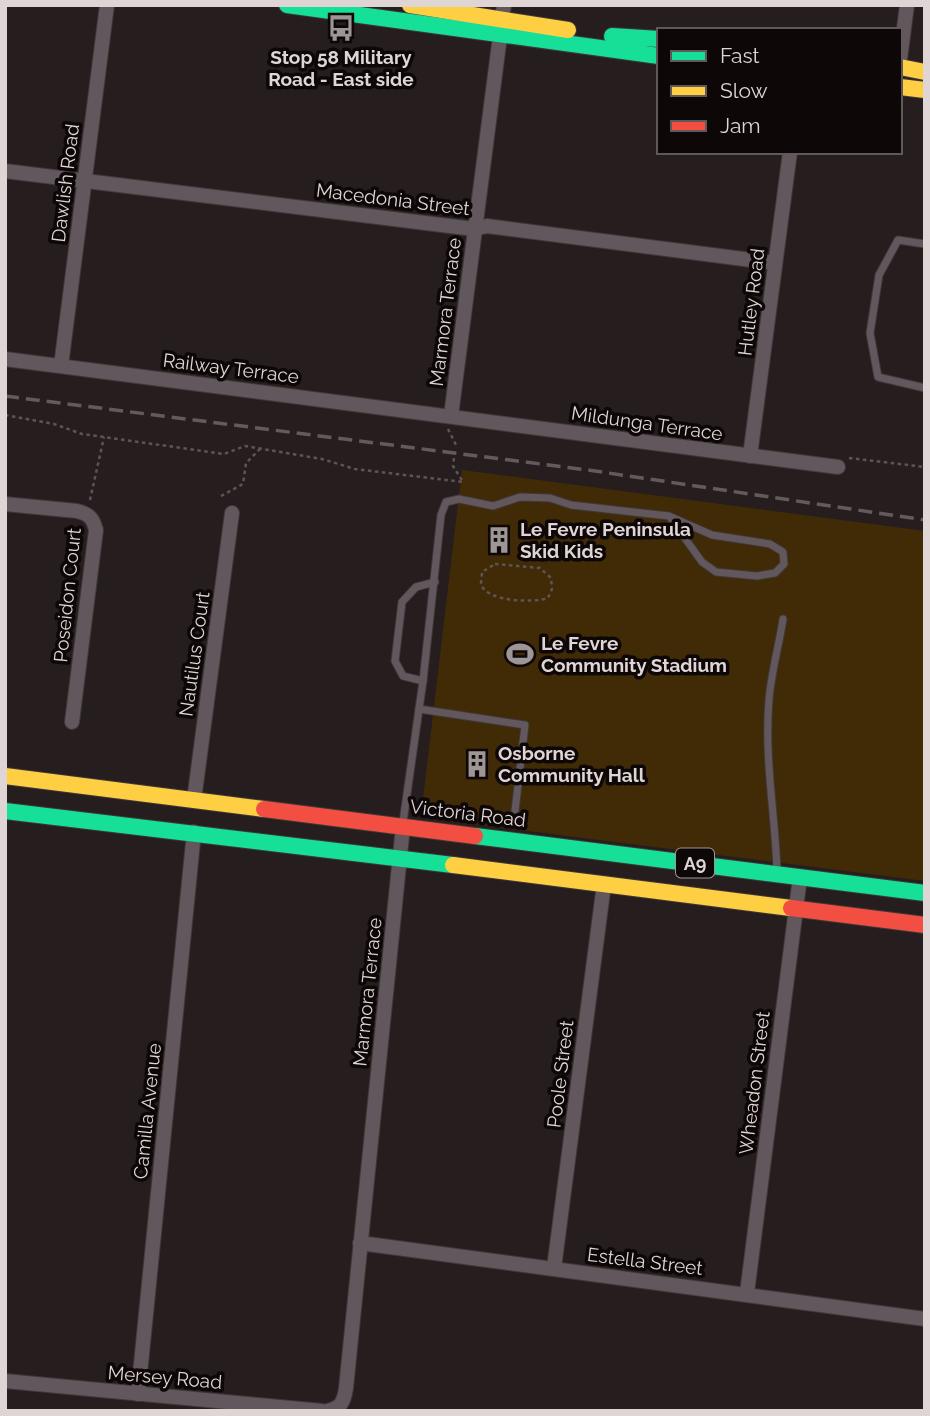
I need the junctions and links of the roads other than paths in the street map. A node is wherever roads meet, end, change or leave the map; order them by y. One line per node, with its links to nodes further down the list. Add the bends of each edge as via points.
1 (107, 5): 15 (street, Dawlish Road)
2 (287, 5): 5 (main road)
3 (410, 5): 5 (main road)
4 (907, 5): 7 (street)
5 (502, 20): 6 (main road); 8 (main road); 16 (street, Marmora Terrace)
6 (657, 39)
7 (902, 44)
8 (657, 56)
9 (902, 67): 10 (main road)
10 (925, 72)
11 (902, 87): 12 (main road)
12 (925, 90)
13 (790, 154): 18 (street, Hutley Road)
14 (5, 171): 15 (street, Macedonia Street)
15 (85, 181): 16 (street, Macedonia Street); 20 (street, Dawlish Road)
16 (474, 229): 18 (street, Macedonia Street, via 487,226); 22 (street, Marmora Terrace)
17 (925, 244): 21 (lane, via 898,240 879,275 870,332 878,377)
18 (775, 263): 23 (street, Hutley Road)
19 (5, 359): 20 (street, Railway Terrace)
20 (61, 366): 22 (street, Railway Terrace)
21 (925, 388)
22 (449, 422): 23 (street, Mildunga Terrace)
23 (750, 456): 24 (street, Mildunga Terrace)
24 (838, 467)
25 (5, 504): 32 (street, Poseidon Court, via 86,514 94,520)
26 (232, 513): 34 (street, Nautilus Court)
27 (668, 516): 27 (lane, via 712,535 770,544 783,552 784,564 775,572 757,576 716,572 702,562); 28 (lane, Marmora Terrace, via 571,505 550,498 520,497 493,506 459,499 446,502)
28 (435, 582): 30 (lane, Marmora Terrace); 30 (lane, via 415,587 402,602 394,661 403,676)
29 (783, 619): 42 (lane, via 769,700)
30 (423, 681): 31 (lane, Marmora Terrace)
31 (418, 709): 36 (lane, via 525,725); 38 (lane, Marmora Terrace)
32 (72, 722)
33 (5, 776): 34 (main road, Victoria Road / A9)
34 (194, 800): 37 (main road, Victoria Road / A9)
35 (5, 811): 39 (main road, A9)
36 (515, 811)
37 (321, 817): 38 (main road, Victoria Road / A9); 40 (main road)
38 (403, 826): 41 (street, Marmora Terrace); 42 (main road, Victoria Road / A9)
39 (194, 832): 40 (main road, A9); 53 (street, Camilla Avenue)
40 (316, 847): 41 (main road, A9)
41 (400, 858): 44 (main road, A9); 48 (street, Marmora Terrace)
42 (777, 874): 43 (main road, Victoria Road / A9)
43 (800, 877): 45 (main road, Victoria Road / A9); 46 (street, Wheadon Street)
44 (604, 884): 46 (main road, A9); 49 (street, Poole Street)
45 (925, 893)
46 (796, 908): 47 (main road, A9); 50 (street, Wheadon Street)
47 (925, 925)
48 (360, 1243): 49 (street, Estella Street); 54 (street, Marmora Terrace, via 344,1401)
49 (554, 1268): 50 (street, Estella Street)
50 (747, 1293): 51 (street, Estella Street)
51 (925, 1319)
52 (5, 1381): 53 (street, Mersey Road)
53 (138, 1394): 55 (street, Mersey Road)
54 (333, 1408)
55 (321, 1411)

